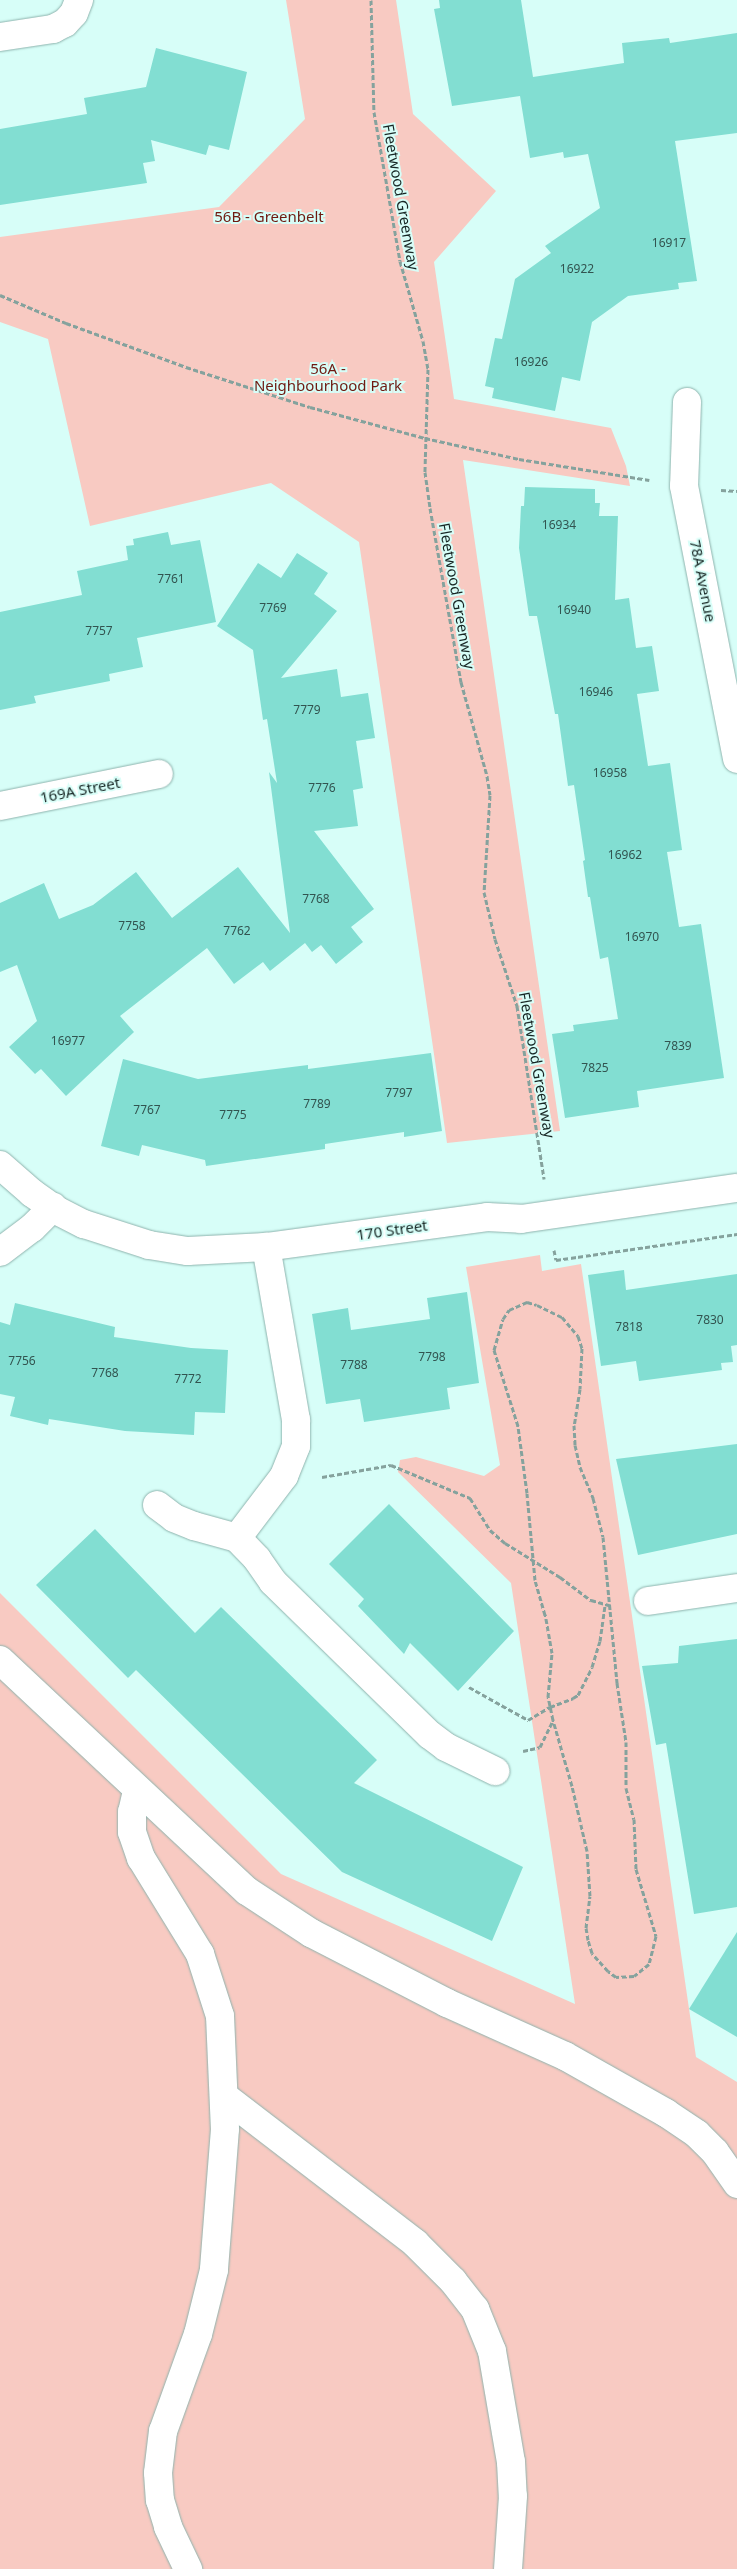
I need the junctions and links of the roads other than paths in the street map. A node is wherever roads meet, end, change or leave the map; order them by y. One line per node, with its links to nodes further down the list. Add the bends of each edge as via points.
1 (79, 0): 2 (street, via 74,13 54,29)
2 (0, 37)
3 (687, 402): 4 (street, 78A Avenue, via 684,486)
4 (736, 744)
5 (159, 774): 6 (street, 169A Street)
6 (0, 806)
7 (0, 1165): 9 (street, 170 Street)
8 (737, 1188): 10 (street, 170 Street, via 521,1219 487,1217)
9 (53, 1207): 10 (street, 170 Street, via 84,1224 149,1245 188,1251); 11 (street)
10 (266, 1247): 13 (street, via 297,1434 291,1462 277,1486)
11 (0, 1252)
12 (157, 1506): 13 (street, via 174,1518)
13 (236, 1538): 17 (street, via 257,1559 273,1582 430,1735)
14 (737, 1588): 15 (street)
15 (648, 1601)
16 (0, 1660): 18 (street)
17 (496, 1771)
18 (137, 1790): 19 (street, via 132,1832 141,1858 200,1954 220,2016); 20 (street, via 247,1891 311,1933 447,2003 599,2074 697,2134)
19 (225, 2097): 21 (street, via 214,2270 198,2334 163,2432 159,2453 160,2500 168,2527); 22 (street, via 415,2243 453,2281 475,2309 492,2351 511,2462 513,2496)
20 (735, 2178)
21 (188, 2569)
22 (508, 2569)

